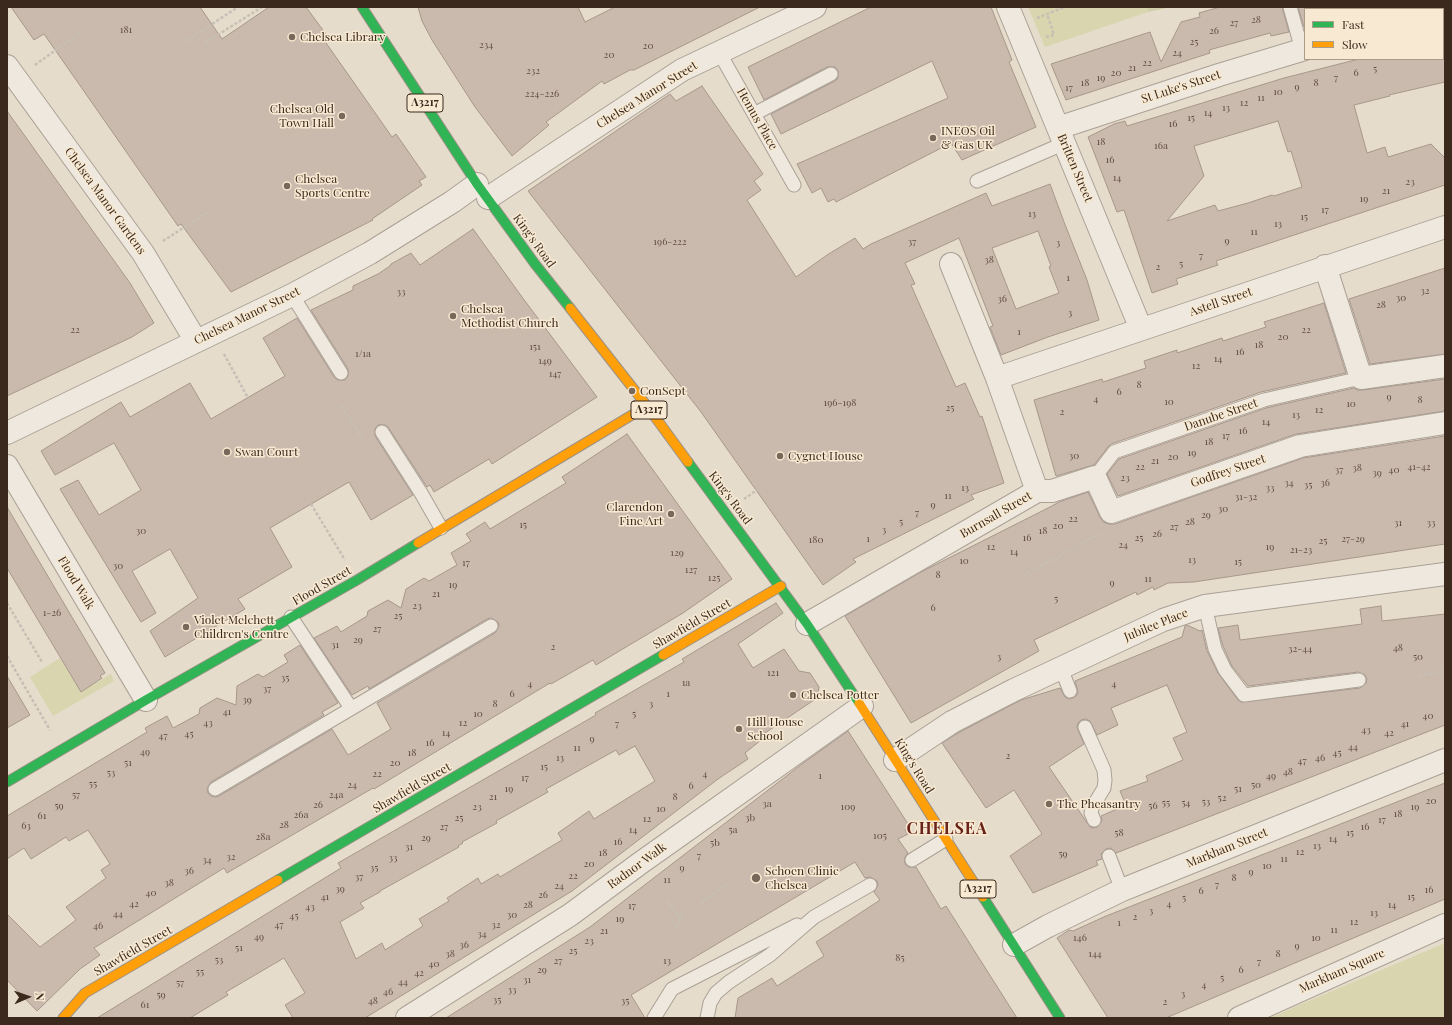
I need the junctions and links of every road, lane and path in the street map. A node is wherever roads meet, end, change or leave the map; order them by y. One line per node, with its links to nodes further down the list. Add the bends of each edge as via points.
1 (238, 7): 14 (path)
2 (262, 7): 15 (path)
3 (362, 7): 24 (street, King's Road / A3217)
4 (815, 7): 17 (street, Chelsea Manor Street)
5 (1008, 7): 21 (street, Britten Street)
6 (1050, 7): 9 (path)
7 (1066, 7): 9 (path)
8 (1290, 7): 16 (lane)
9 (1052, 12): 10 (path)
10 (1047, 14): 11 (path, via 1040,17); 12 (path, via 1054,35 1047,38)
11 (1042, 24)
12 (1044, 31)
13 (81, 32): 18 (path)
14 (183, 43)
15 (205, 43)
16 (1303, 49): 21 (street, St Luke's Street, via 1219,74)
17 (719, 52): 20 (lane, Hemus Place); 24 (street, Chelsea Manor Street, via 682,70)
18 (12, 72): 27 (street, Chelsea Manor Gardens)
19 (831, 74): 20 (lane)
20 (754, 114): 23 (lane, Hemus Place)
21 (1061, 135): 22 (lane); 31 (street, Britten Street)
22 (978, 181)
23 (794, 185)
24 (483, 191): 30 (street, Chelsea Manor Street, via 452,202 370,253); 39 (street, King's Road / A3217, via 535,264)
25 (208, 212): 27 (path)
26 (1445, 227): 29 (street, Astell Street)
27 (143, 253): 32 (street, Chelsea Manor Gardens)
28 (951, 264): 35 (street, Burnsall Street)
29 (1325, 266): 31 (street, Astell Street); 36 (street)
30 (292, 295): 32 (street, Chelsea Manor Street); 34 (lane)
31 (1141, 329): 35 (street, Astell Street)
32 (204, 337): 37 (path); 42 (street, Chelsea Manor Street)
33 (1445, 366): 36 (street, Danube Street)
34 (341, 373)
35 (997, 378): 46 (street, Burnsall Street)
36 (1361, 378): 44 (lane, Danube Street, via 1264,400 1114,452)
37 (248, 398)
38 (341, 406): 41 (path, via 365,443)
39 (647, 406): 50 (street, Flood Street); 54 (street, King's Road / A3217)
40 (1445, 423): 49 (street, Godfrey Street, via 1300,446)
41 (382, 432): 50 (lane)
42 (7, 433)
43 (7, 466): 67 (street, Flood Walk)
44 (1095, 477): 46 (street, via 1052,491); 49 (street)
45 (757, 490): 47 (path)
46 (1037, 491): 58 (street, Burnsall Street)
47 (743, 500)
48 (311, 504): 53 (path)
49 (1111, 512): 52 (path, via 1116,525)
50 (441, 528): 53 (street, Flood Street)
51 (1445, 574): 56 (street, Jubilee Place)
52 (1023, 576)
53 (357, 580): 57 (street, Flood Street)
54 (781, 586): 58 (street, King's Road / A3217); 92 (street, Shawfield Street, via 85,993)
55 (7, 603): 61 (path)
56 (1206, 606): 62 (street, Jubilee Place, via 1163,620); 65 (lane, via 1215,649 1225,670 1244,695)
57 (291, 617): 67 (street, Flood Street); 69 (lane)
58 (807, 624): 68 (street, King's Road / A3217)
59 (491, 626): 69 (lane)
60 (7, 656): 71 (path)
61 (42, 662)
62 (1061, 668): 66 (lane); 72 (street, Jubilee Place, via 952,722)
63 (1445, 671): 64 (path)
64 (1419, 676)
65 (1359, 680)
66 (1070, 691)
67 (146, 700): 71 (street, Flood Street)
68 (862, 706): 72 (street, King's Road / A3217); 93 (street, Radnor Walk, via 570,915)
69 (351, 708): 75 (lane)
70 (1085, 727): 76 (lane, via 1104,770 1105,780 1104,788 1092,808)
71 (63, 750): 74 (street, Flood Street)
72 (895, 760): 77 (street, King's Road / A3217)
73 (1445, 760): 82 (street, Markham Street)
74 (7, 782)
75 (215, 789)
76 (1094, 820)
77 (946, 839): 79 (lane); 90 (street, King's Road / A3217)
78 (1109, 856): 82 (lane)
79 (912, 860)
80 (731, 882): 84 (path)
81 (870, 885): 86 (lane)
82 (1122, 890): 90 (street, Markham Street)
83 (666, 901): 87 (path)
84 (701, 903)
85 (685, 914): 87 (path)
86 (814, 917): 94 (lane, via 672,989); 95 (lane, via 770,955 716,993 710,1003)
87 (680, 918): 89 (path, via 679,924)
88 (1445, 925): 96 (street, Markham Square)
89 (668, 932)
90 (1014, 945): 91 (street, King's Road / A3217)
91 (1057, 1017)
92 (63, 1018)
93 (407, 1018)
94 (654, 1018)
95 (707, 1018)
96 (1239, 1018)

